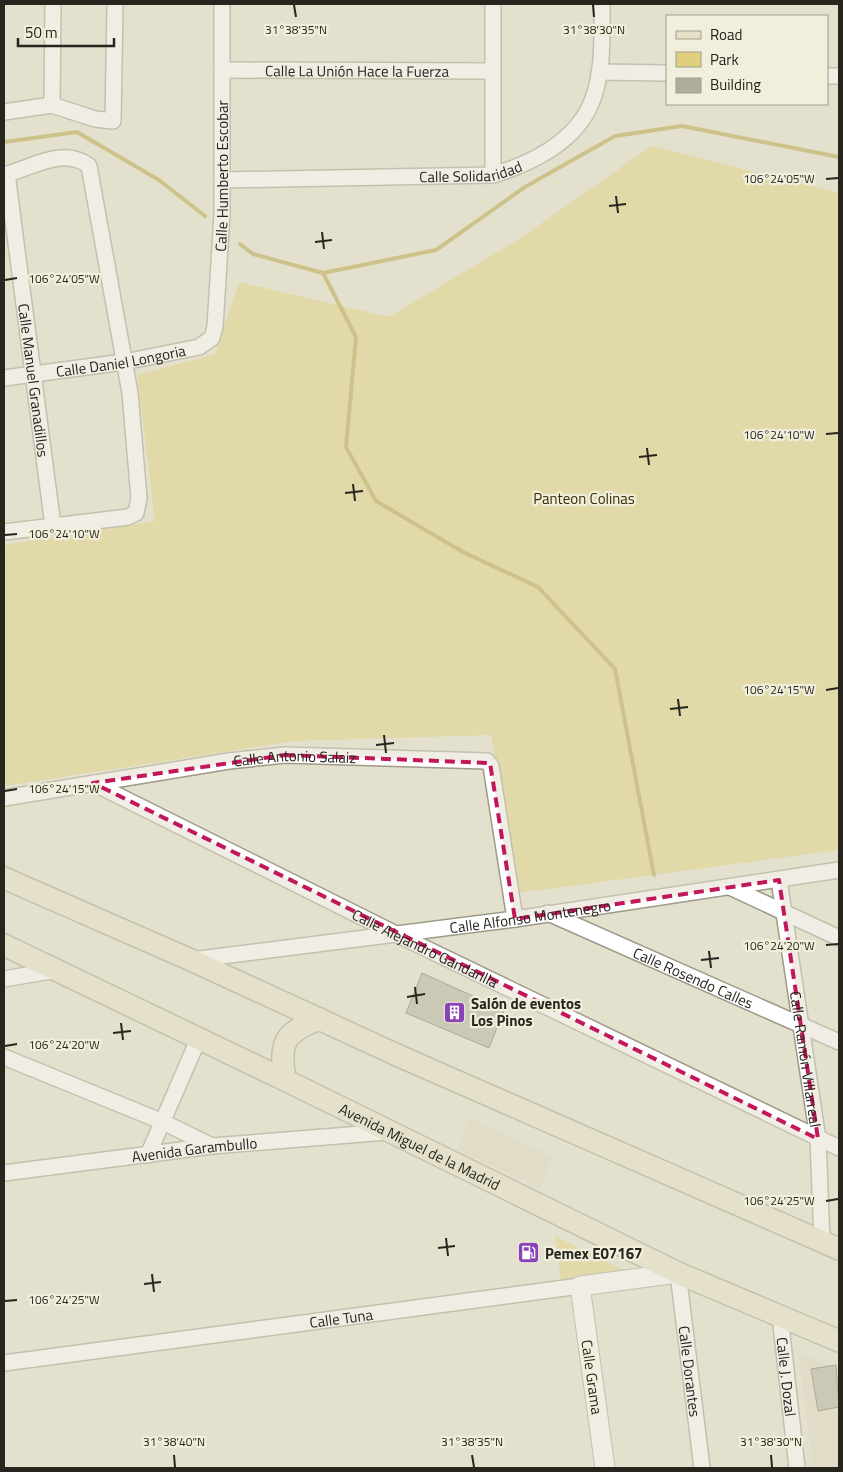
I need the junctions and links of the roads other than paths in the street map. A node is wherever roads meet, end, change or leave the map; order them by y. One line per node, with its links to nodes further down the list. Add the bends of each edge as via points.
1 (53, 4): 10 (street)
2 (114, 4): 10 (street, via 114,119 109,121)
3 (222, 4): 6 (street, Calle Humberto Escobar)
4 (493, 4): 7 (street)
5 (602, 4): 8 (street, Calle Solidaridad)
6 (222, 70): 7 (street, Calle La Unión Hace la Fuerza); 14 (street, Calle Humberto Escobar)
7 (492, 71): 13 (street)
8 (599, 72): 9 (street); 13 (street, Calle Solidaridad, via 590,106 570,132 547,152 521,167)
9 (666, 73)
10 (52, 105): 11 (street)
11 (4, 112)
12 (6, 174): 16 (street, via 62,158 78,158 89,166); 17 (street, Calle Manuel Granadillos)
13 (493, 175): 14 (street, Calle Solidaridad)
14 (222, 180): 15 (street, Calle Humberto Escobar, via 215,327)
15 (206, 344): 16 (street, Calle Daniel Longoria)
16 (124, 362): 17 (street, Calle Daniel Longoria); 19 (street, via 139,507 128,517)
17 (33, 374): 18 (street, Calle Daniel Longoria); 19 (street, Calle Manuel Granadillos)
18 (4, 378)
19 (53, 526): 20 (street)
20 (4, 532)
21 (93, 784): 22 (street, Calle Antonio Salaiz); 29 (street, Calle Antonio Salaiz, via 285,755 486,761 491,766); 30 (street, Calle Alejandro Gandarilla)
22 (4, 798)
23 (839, 870): 25 (street, Calle Alfonso Montenegro)
24 (4, 878): 33 (main road)
25 (779, 880): 26 (street, Calle Alfonso Montenegro); 27 (street, Calle Ramón Villarreal)
26 (730, 887): 27 (street); 28 (street, Calle Alfonso Montenegro)
27 (784, 912): 31 (street); 37 (street, Calle Ramón Villarreal)
28 (548, 913): 29 (street, Calle Alfonso Montenegro); 37 (street, Calle Rosendo Calles)
29 (515, 919): 30 (street, Calle Alfonso Montenegro)
30 (398, 935): 33 (street, Calle Alfonso Montenegro); 44 (street, Calle Alejandro Gandarilla)
31 (839, 938)
32 (4, 946): 34 (main road, Avenida Miguel de la Madrid)
33 (191, 960): 36 (main road)
34 (56, 970): 35 (street); 38 (main road, Avenida Miguel de la Madrid)
35 (4, 979)
36 (320, 1019): 41 (main road, via 299,1026 288,1036 282,1053); 49 (main road, via 404,1059)
37 (802, 1025): 39 (street, Calle Rosendo Calles); 44 (street, Calle Ramón Villarreal)
38 (198, 1040): 41 (main road, Avenida Miguel de la Madrid); 42 (street)
39 (839, 1042)
40 (4, 1056): 42 (street)
41 (285, 1080): 43 (main road, Avenida Miguel de la Madrid)
42 (163, 1122): 45 (street); 47 (street)
43 (387, 1132): 45 (street, Avenida Garambullo); 50 (main road, Avenida Miguel de la Madrid)
44 (818, 1139): 46 (street, Calle Alejandro Gandarilla); 49 (street, Calle Ramón Villarreal)
45 (212, 1146): 47 (street, Avenida Garambullo)
46 (839, 1148)
47 (148, 1155): 48 (street, Avenida Garambullo)
48 (4, 1173)
49 (830, 1245)
50 (678, 1273): 51 (street, Calle Tuna); 52 (main road, Avenida Miguel de la Madrid); 56 (street, Calle Dorantes)
51 (580, 1286): 54 (street, Calle Tuna); 55 (street, Calle Grama)
52 (780, 1316): 53 (main road, Avenida Miguel de la Madrid); 57 (street, Calle J. Dozal)
53 (839, 1341)
54 (4, 1363)
55 (602, 1468)
56 (702, 1468)
57 (797, 1468)

